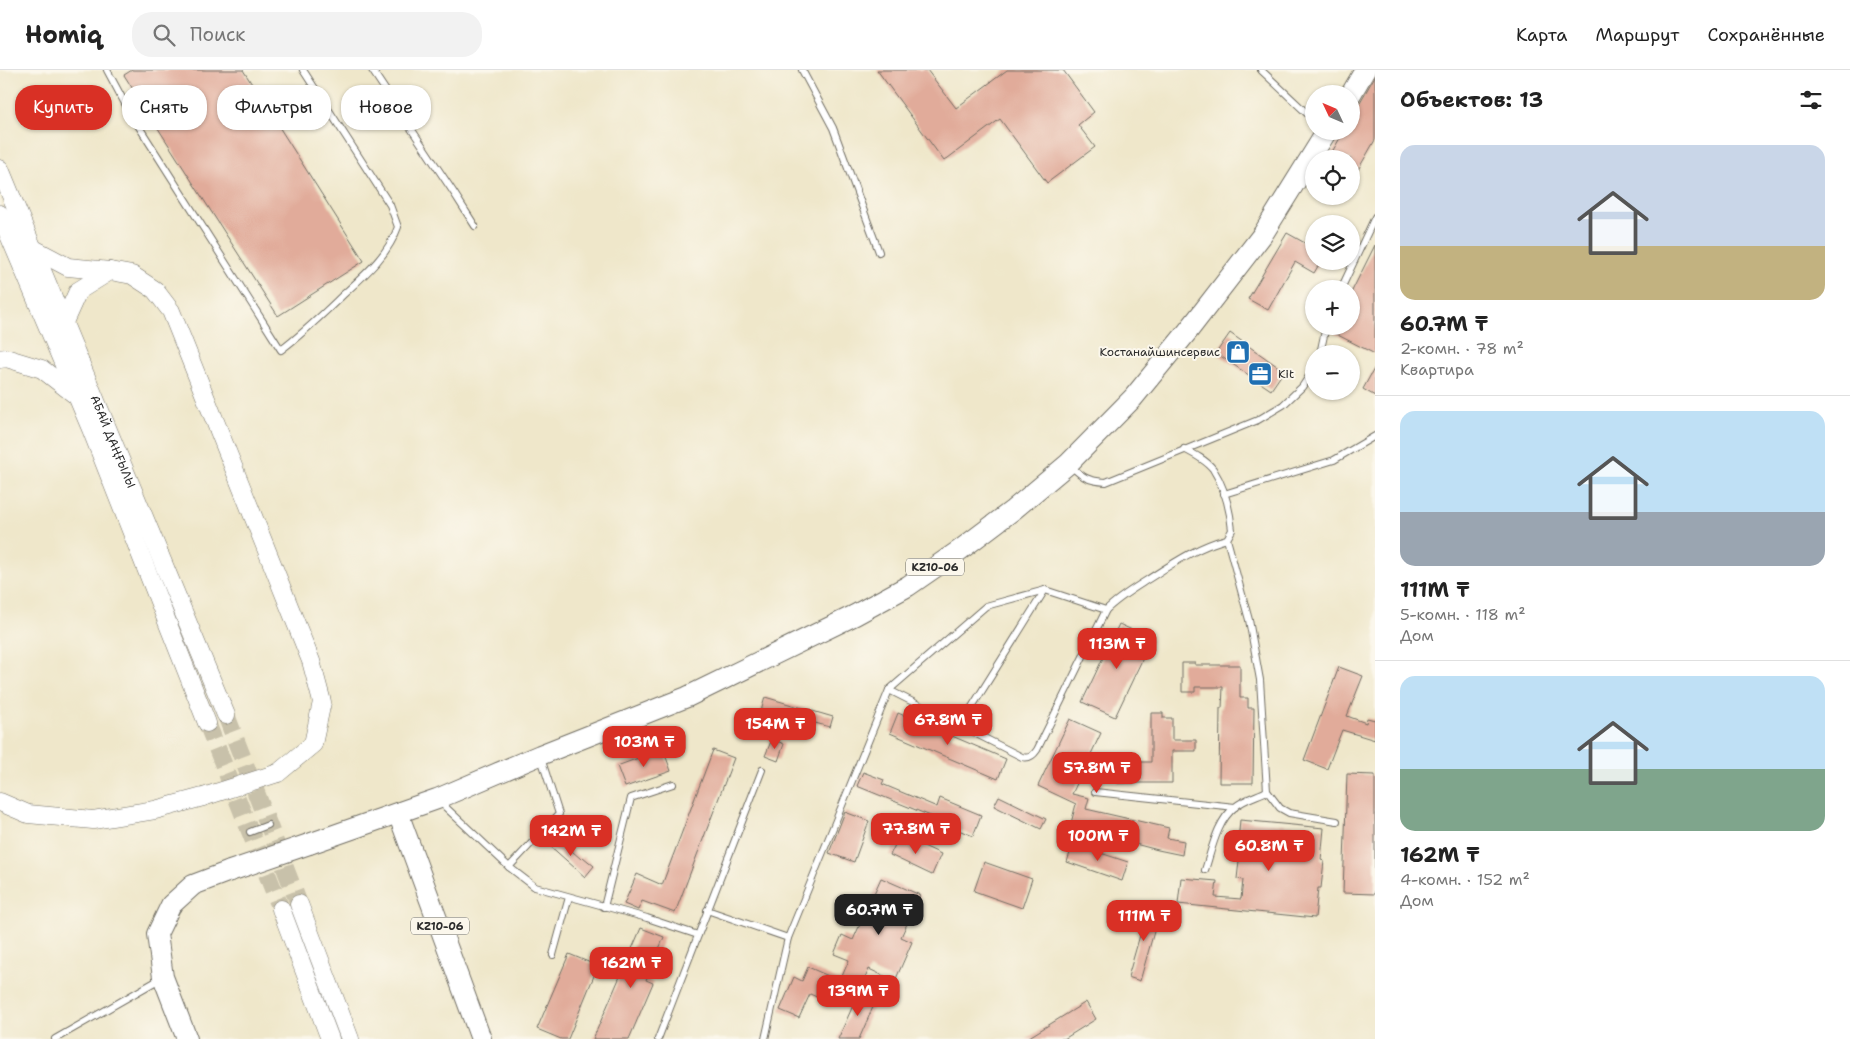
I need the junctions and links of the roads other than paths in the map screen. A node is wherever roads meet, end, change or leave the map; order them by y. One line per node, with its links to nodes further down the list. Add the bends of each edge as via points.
1 (107, 70): 2 (lane, via 129,111 281,350 373,266 386,252 398,227 390,205)
2 (302, 70)
3 (372, 70): 13 (lane)
4 (802, 70): 15 (lane, via 833,128)
5 (1261, 70): 8 (lane)
6 (1365, 70): 7 (highway)
7 (1356, 85)
8 (1305, 112)
9 (1317, 140): 24 (highway, KZ10-06, via 1263,234 1132,398)
10 (0, 169): 14 (main road, АБАЙ ДАҢҒЫЛЫ)
11 (0, 214): 21 (main road, АБАЙ ДАҢҒЫЛЫ)
12 (1375, 217): 17 (lane)
13 (475, 226)
14 (34, 249): 16 (main road, via 68,266); 18 (main road, АБАЙ ДАҢҒЫЛЫ)
15 (879, 252)
16 (110, 271): 18 (main road, via 78,290); 39 (main road, bridge, via 132,275 155,290 171,311 311,661 322,702 313,744 278,773 203,797 155,810 92,820 28,814)
17 (1346, 280)
18 (64, 322): 30 (main road, АБАЙ ДАҢҒЫЛЫ)
19 (0, 359): 21 (main road, via 42,370)
20 (1305, 382): 23 (lane, via 1284,404 1258,420)
21 (76, 396): 31 (main road, АБАЙ ДАҢҒЫЛЫ)
22 (1375, 436): 25 (lane, via 1334,460)
23 (1184, 449): 24 (lane, via 1106,482 1092,481); 25 (lane, via 1213,469)
24 (1068, 464): 33 (highway, KZ10-06, via 1013,510 908,586 688,697)
25 (1224, 494): 26 (lane, via 1232,530)
26 (1227, 539): 28 (lane, via 1179,560 1123,595); 36 (lane, via 1249,620 1260,680)
27 (1045, 590): 28 (lane); 29 (lane, via 986,606); 32 (lane)
28 (1106, 610): 32 (lane, via 1031,757 1022,757)
29 (889, 690): 32 (lane); 53 (lane)
30 (226, 715)
31 (207, 723)
32 (960, 726)
33 (540, 755): 38 (highway, KZ10-06); 45 (lane, via 559,814)
34 (762, 770): 51 (lane)
35 (673, 784): 49 (lane, via 631,798)
36 (1267, 791): 40 (lane); 42 (lane, via 1280,808 1289,813)
37 (1095, 792): 40 (lane)
38 (437, 800): 41 (highway, KZ10-06); 45 (lane)
39 (0, 802)
40 (1235, 807): 46 (lane, via 1224,818)
41 (398, 813): 55 (highway, KZ10-06, bridge, via 193,885 171,904 157,934); 60 (highway, KZ10-06)
42 (1337, 821)
43 (268, 824): 44 (lane)
44 (250, 832)
45 (509, 867): 47 (lane, via 535,887)
46 (1205, 870)
47 (569, 897): 49 (lane); 54 (lane)
48 (300, 904): 59 (main road)
49 (604, 907): 52 (lane)
50 (281, 909): 58 (main road)
51 (707, 910): 52 (lane); 53 (lane)
52 (698, 935): 61 (lane)
53 (788, 938): 62 (lane)
54 (552, 955)
55 (163, 977): 56 (lane); 57 (highway, KZ10-06)
56 (55, 1039)
57 (187, 1039)
58 (330, 1039)
59 (350, 1039)
60 (481, 1039)
61 (658, 1039)
62 (765, 1039)

